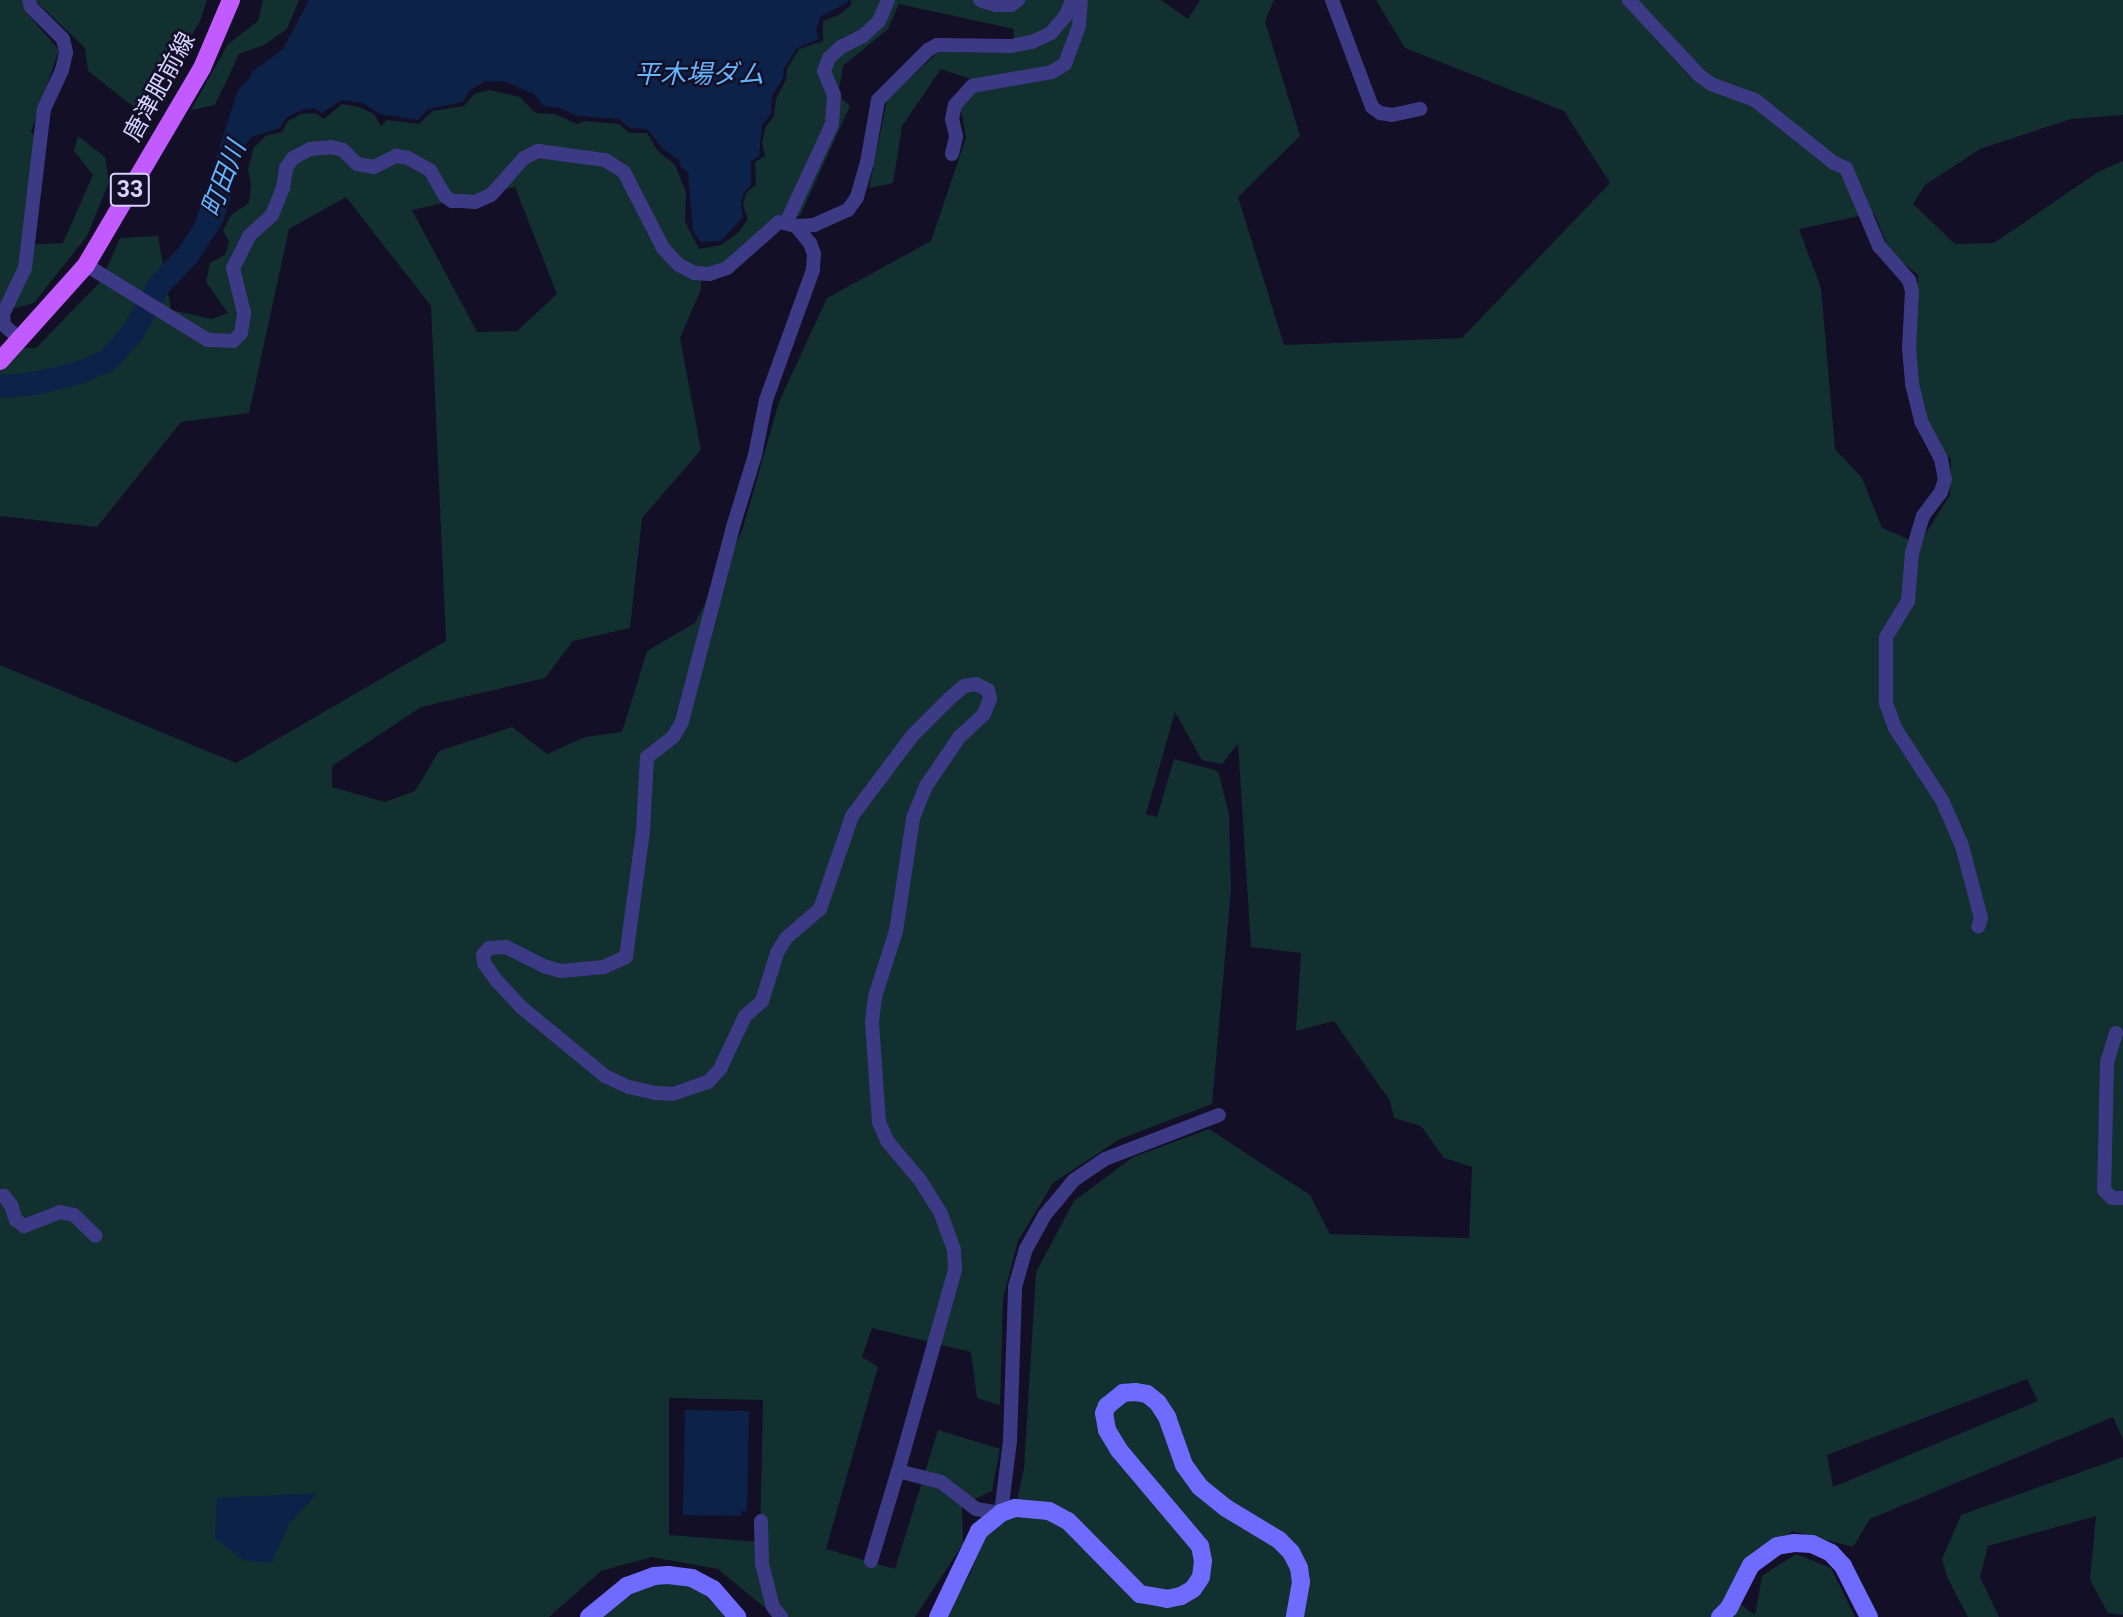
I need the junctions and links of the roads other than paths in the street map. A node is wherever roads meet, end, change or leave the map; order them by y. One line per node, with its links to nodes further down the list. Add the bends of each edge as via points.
1 (29, 0): 14 (street, via 63,39 66,52 44,109 25,268 3,314 4,325)
2 (231, 0): 13 (main road, 唐津肥前線 / 33, via 202,68)
3 (888, 0): 12 (street, via 879,21 828,58 824,71 834,95 832,124)
4 (980, 0): 5 (street, via 996,5)
5 (1018, 0)
6 (1072, 0): 12 (street, via 1051,33 1032,42 937,45 928,50 878,100 867,163 848,210 823,222)
7 (1081, 0): 11 (street, via 1079,26 1065,64 1052,72 972,86 955,105)
8 (1332, 0): 10 (street, via 1372,107 1392,115)
9 (1629, 0): 16 (street, via 1705,80 1755,100 1846,168 1879,246 1909,279 1912,384 1921,421 1941,459 1945,479 1919,529 1908,601 1886,637 1886,703 1895,728 1942,800 1962,846 1981,918)
10 (1420, 109)
11 (952, 154)
12 (791, 223): 13 (street, via 771,227 727,268 695,273 663,248 624,172 605,160 538,150 524,158 491,195 452,201 430,170 408,158 396,156 374,167 357,164 343,150 310,149 286,168 272,215 250,235 233,268 244,313 241,333 233,341 208,341); 22 (street, via 810,243 813,270 766,400 682,722 673,737 647,757 643,831 626,957 604,967 561,971 506,947 489,948 483,955 484,963 521,1007 605,1076 629,1087 673,1094 708,1082 720,1069 745,1016 762,1001 786,938 820,909 852,816 912,736 949,699 976,684 988,690 984,714 960,736 926,786 913,819 896,930 872,1022 879,1122 941,1214 956,1270)
13 (86, 265): 14 (main road, 唐津肥前線 / 33)
14 (21, 340): 15 (main road, 唐津肥前線 / 33)
15 (0, 361)
16 (1978, 927)
17 (2116, 1033): 20 (street, via 2107,1062 2104,1190 2112,1198)
18 (1219, 1115): 23 (street, via 1105,1160 1074,1180 1044,1216 1026,1249 1015,1287 1010,1441)
19 (0, 1196): 21 (street, via 24,1226 60,1212 74,1215)
20 (2123, 1198)
21 (96, 1236)
22 (898, 1471): 23 (street, via 941,1482 976,1509); 25 (street)
23 (1001, 1513): 29 (street, via 979,1531); 30 (street, via 1030,1507 1068,1521 1140,1594 1167,1599 1193,1589 1201,1577 1200,1546 1119,1450 1104,1420 1114,1398 1147,1394 1167,1417 1184,1465 1200,1486 1291,1552 1301,1582)
24 (761, 1521): 28 (street, via 762,1564)
25 (871, 1561)
26 (589, 1617): 27 (street, via 627,1586 668,1575 692,1577 713,1589)
27 (737, 1617)
28 (781, 1617)
29 (938, 1617)
30 (1295, 1617)
31 (1720, 1617): 32 (street, via 1751,1564 1770,1550 1794,1543 1812,1544 1831,1553 1843,1566)
32 (1868, 1617)

